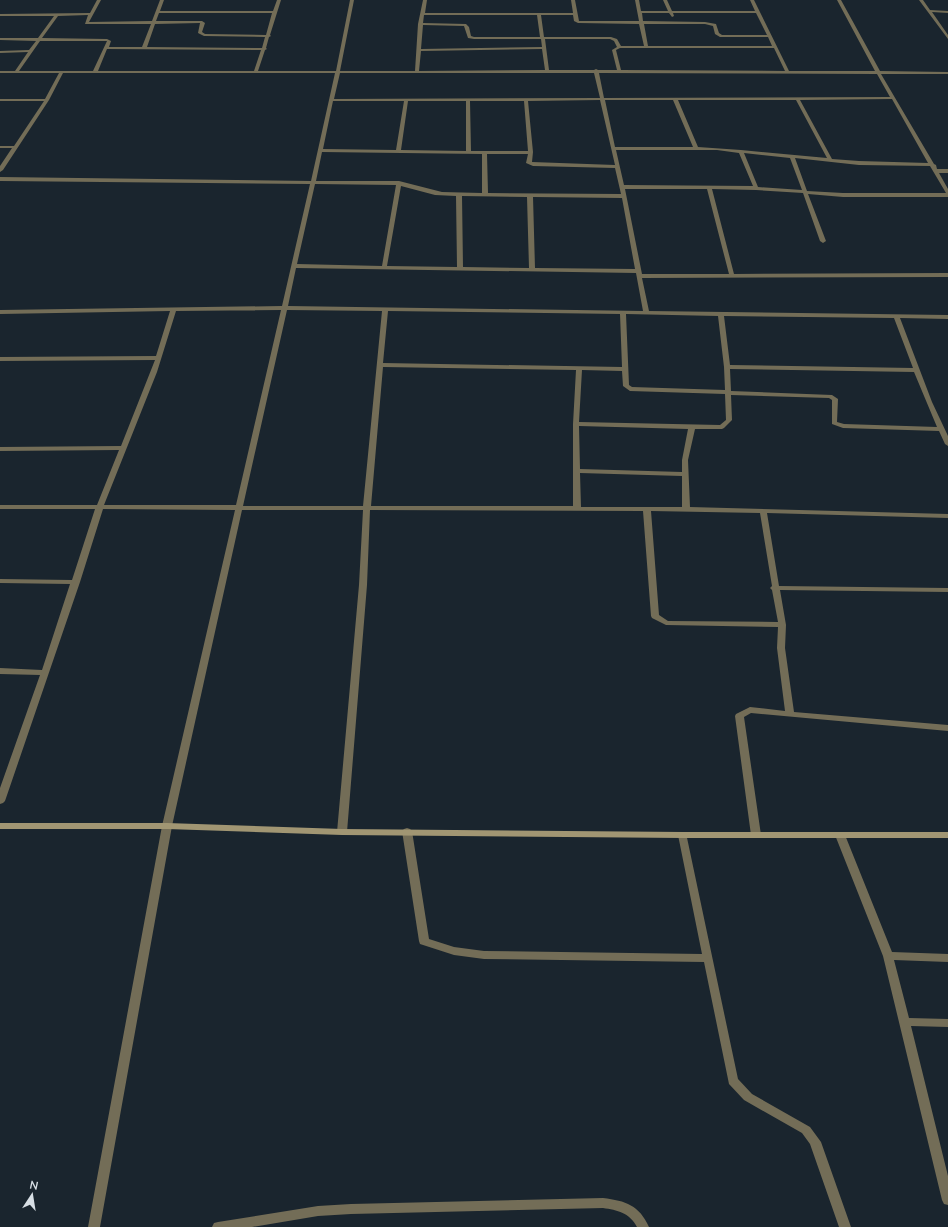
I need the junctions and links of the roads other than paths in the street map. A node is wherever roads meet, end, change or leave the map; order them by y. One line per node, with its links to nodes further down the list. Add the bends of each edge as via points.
1 (99, 0): 19 (street)
2 (162, 0): 12 (street)
3 (280, 0): 13 (street)
4 (352, 0): 56 (street)
5 (425, 0): 20 (street)
6 (573, 0): 22 (street)
7 (637, 0): 14 (street)
8 (665, 0): 15 (street)
9 (752, 0): 16 (street)
10 (839, 0): 55 (street)
11 (921, 0): 17 (street)
12 (158, 12): 13 (street); 25 (street)
13 (274, 12): 29 (street)
14 (640, 12): 15 (street); 27 (street)
15 (671, 12): 16 (street); 26 (street)
16 (758, 12): 30 (street)
17 (929, 12): 18 (street); 31 (street)
18 (948, 12)
19 (90, 14): 24 (street); 25 (street, via 86,23)
20 (422, 14): 21 (street); 28 (street)
21 (539, 14): 22 (street); 33 (street)
22 (575, 14): 27 (street, via 576,22)
23 (0, 15): 24 (street)
24 (56, 15): 34 (street)
25 (154, 22): 29 (street, via 203,23 200,33 209,36); 39 (street)
26 (675, 22): 27 (street); 30 (street, via 712,24 721,36)
27 (642, 23): 36 (street)
28 (420, 24): 33 (street, via 465,25 469,37 474,38); 42 (street)
29 (268, 36): 40 (street)
30 (769, 36): 37 (street)
31 (948, 37)
32 (0, 39): 34 (street)
33 (543, 39): 35 (street, via 611,38 616,40); 41 (street)
34 (38, 40): 38 (street, via 105,39 109,41); 43 (street)
35 (619, 47): 36 (street); 47 (street, via 614,50)
36 (646, 47): 37 (street)
37 (775, 47): 48 (street)
38 (106, 48): 39 (street); 52 (street)
39 (144, 48): 40 (street)
40 (265, 48): 53 (street)
41 (544, 48): 42 (street); 45 (street)
42 (419, 50): 54 (street)
43 (30, 51): 44 (street); 50 (street)
44 (0, 52)
45 (547, 70): 46 (street); 54 (street)
46 (596, 70): 47 (street); 67 (street)
47 (620, 70): 48 (street)
48 (787, 71): 55 (street)
49 (0, 72): 50 (street)
50 (16, 72): 51 (street)
51 (62, 72): 52 (street); 62 (street)
52 (95, 72): 53 (street)
53 (255, 72): 56 (street)
54 (417, 72): 56 (street)
55 (878, 72): 57 (street); 59 (street)
56 (336, 73): 63 (street)
57 (948, 73)
58 (797, 98): 59 (street); 60 (street); 79 (street)
59 (893, 98): 80 (street)
60 (675, 99): 67 (street); 71 (street)
61 (0, 100): 62 (street)
62 (47, 100): 68 (street)
63 (331, 100): 64 (street); 72 (street)
64 (406, 100): 65 (street); 73 (street)
65 (468, 100): 66 (street); 76 (street)
66 (526, 100): 67 (street); 75 (street)
67 (602, 100): 70 (street)
68 (15, 146): 69 (street); 82 (street)
69 (0, 147)
70 (613, 148): 71 (street); 81 (street)
71 (696, 148): 74 (street)
72 (320, 150): 73 (street); 86 (street)
73 (398, 151): 76 (street)
74 (741, 151): 78 (street); 90 (street)
75 (530, 152): 77 (street); 81 (street, via 529,163 533,164)
76 (469, 153): 77 (street)
77 (484, 153): 94 (street)
78 (792, 156): 79 (street); 91 (street)
79 (830, 160): 80 (street, via 869,164)
80 (933, 165): 83 (street)
81 (617, 167): 88 (street)
82 (0, 170)
83 (936, 171): 84 (street); 93 (street)
84 (948, 171)
85 (0, 179): 86 (street)
86 (313, 182): 87 (street); 98 (street)
87 (399, 183): 92 (street, via 431,193); 99 (street)
88 (622, 187): 89 (street); 96 (street)
89 (709, 188): 90 (street); 104 (street)
90 (756, 188): 91 (street)
91 (806, 192): 93 (street); 97 (street)
92 (459, 194): 94 (street); 100 (street)
93 (948, 194)
94 (485, 195): 95 (street)
95 (530, 195): 96 (street); 101 (street)
96 (624, 196): 102 (street)
97 (823, 242)
98 (293, 266): 99 (street); 105 (street)
99 (384, 268): 100 (street)
100 (460, 269): 101 (street)
101 (532, 270): 102 (street)
102 (638, 274): 104 (street); 110 (street)
103 (948, 275): 104 (street)
104 (732, 276)
105 (284, 308): 106 (street); 107 (street); 131 (street)
106 (174, 309): 108 (street); 114 (street)
107 (385, 309): 109 (street); 116 (street)
108 (0, 312)
109 (623, 313): 110 (street); 119 (street)
110 (646, 313): 111 (street)
111 (721, 314): 112 (street); 117 (street)
112 (897, 317): 113 (street); 120 (street)
113 (948, 317)
114 (158, 358): 115 (street); 126 (street)
115 (0, 359)
116 (381, 365): 118 (street); 133 (street)
117 (727, 367): 120 (street); 121 (street)
118 (579, 368): 119 (street); 122 (street)
119 (626, 369): 121 (street, via 626,386 630,389)
120 (916, 370): 124 (street)
121 (728, 393): 123 (street, via 729,420 726,424 722,427); 124 (street, via 830,396 835,399 834,423 843,426)
122 (576, 424): 123 (street); 128 (street)
123 (692, 427): 129 (street, via 685,460)
124 (941, 429): 125 (street)
125 (948, 444)
126 (122, 448): 127 (street); 130 (street)
127 (0, 449)
128 (576, 470): 129 (street); 134 (street)
129 (686, 474): 136 (street)
130 (100, 506): 131 (street); 132 (street); 140 (street)
131 (238, 506): 133 (street); 150 (street)
132 (0, 507)
133 (367, 507): 134 (street); 152 (street)
134 (577, 509): 135 (street)
135 (647, 509): 136 (street); 143 (street, via 655,616 666,623)
136 (686, 509): 137 (street)
137 (763, 511): 138 (street); 141 (street)
138 (948, 516)
139 (0, 581): 140 (street)
140 (76, 582): 145 (street)
141 (774, 588): 142 (street); 143 (street)
142 (948, 590)
143 (782, 626): 146 (street, via 781,648)
144 (0, 671): 145 (street)
145 (45, 673): 148 (street)
146 (790, 714): 147 (street); 154 (street, via 750,710 739,716)
147 (948, 728)
148 (0, 801)
149 (0, 826): 150 (street)
150 (167, 826): 152 (street); 163 (street)
151 (406, 831): 152 (street); 153 (street); 158 (street, via 424,941 454,951 484,955)
152 (342, 832)
153 (683, 835): 154 (street); 158 (street)
154 (756, 835): 155 (street)
155 (840, 835): 156 (street); 157 (street)
156 (948, 835)
157 (888, 956): 159 (street); 160 (street)
158 (708, 958): 166 (street, via 733,1081 748,1097 806,1130 815,1142)
159 (948, 958)
160 (904, 1022): 161 (street); 162 (street)
161 (948, 1023)
162 (948, 1200)
163 (94, 1227)
164 (218, 1227): 165 (street, via 331,1210 603,1203 618,1204 630,1209)
165 (643, 1227)
166 (845, 1227)

